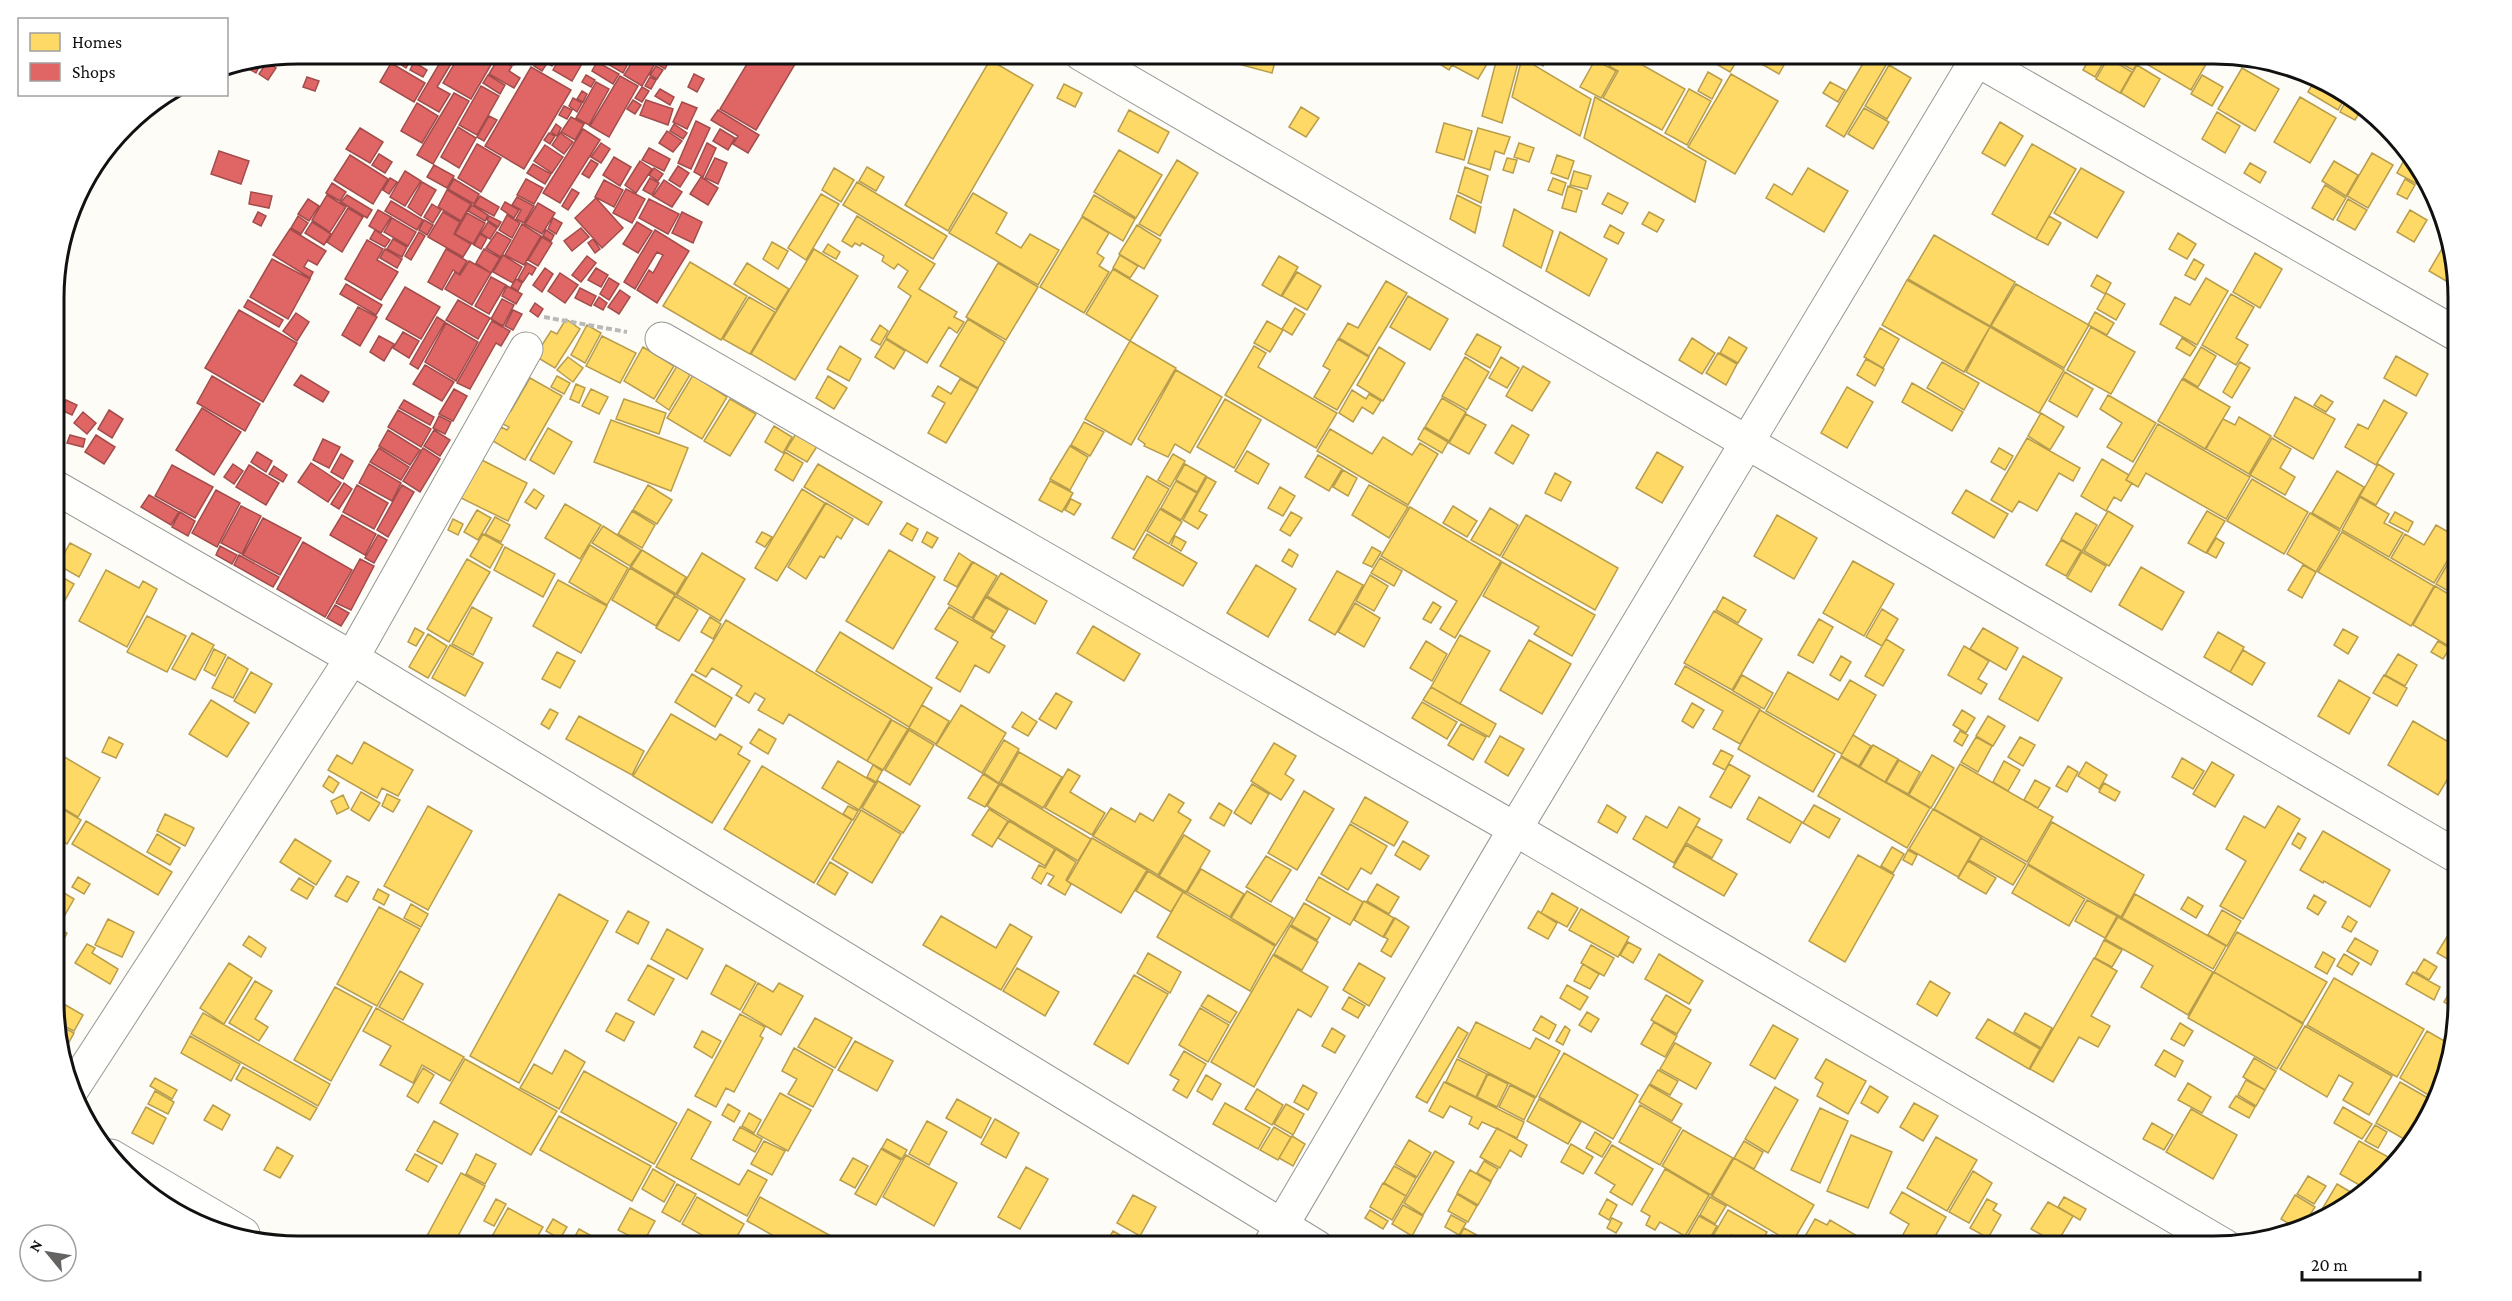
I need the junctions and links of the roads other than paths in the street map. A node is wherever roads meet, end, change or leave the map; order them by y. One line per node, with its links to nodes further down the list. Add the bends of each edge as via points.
1 (1098, 64): 7 (street)
2 (1970, 64): 7 (street)
3 (1989, 64): 4 (street)
4 (2448, 329)
5 (662, 339): 10 (street)
6 (526, 349): 9 (street)
7 (1747, 440): 10 (street); 11 (street)
8 (64, 492): 9 (street)
9 (352, 658): 12 (street); 15 (street)
10 (1515, 829): 15 (street); 16 (street)
11 (2448, 850)
12 (78, 1080)
13 (136, 1171): 14 (street)
14 (229, 1226)
15 (1275, 1236)
16 (2208, 1236)

